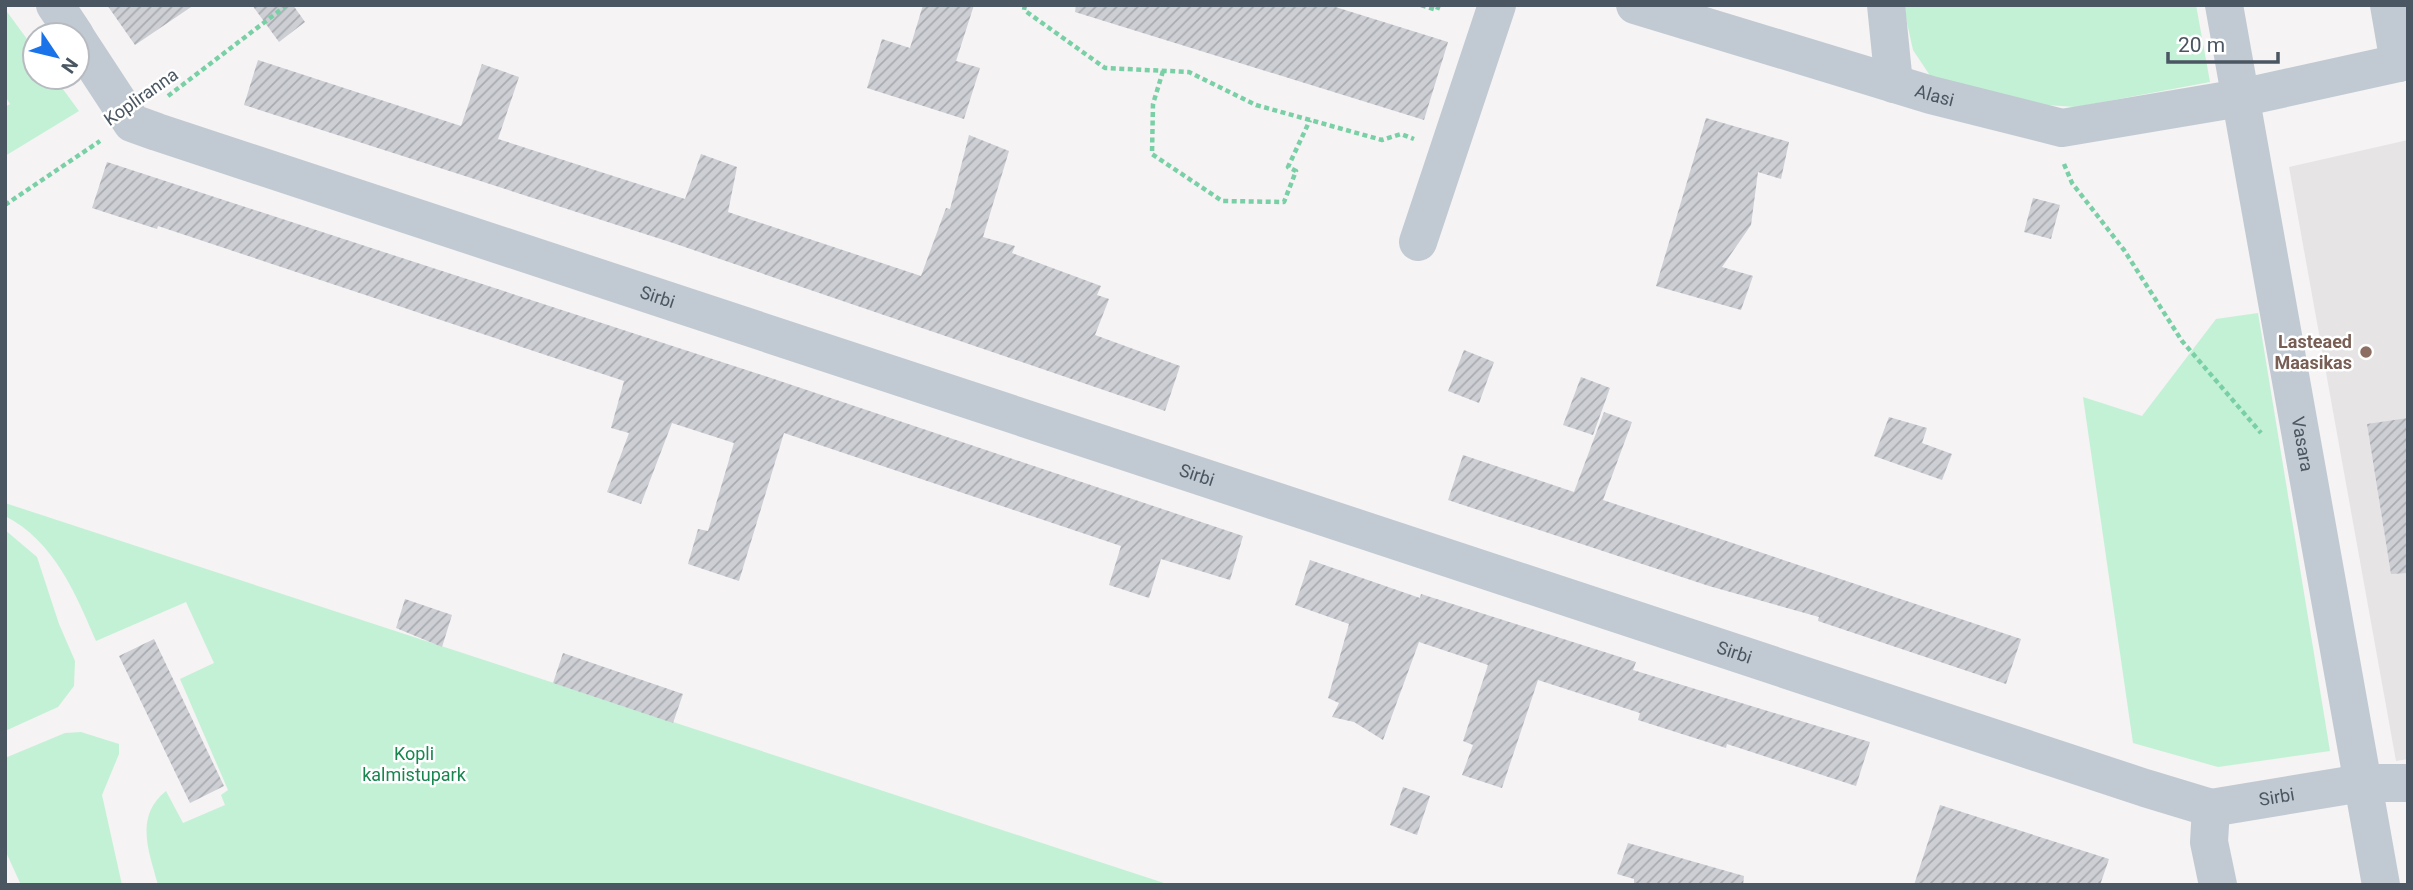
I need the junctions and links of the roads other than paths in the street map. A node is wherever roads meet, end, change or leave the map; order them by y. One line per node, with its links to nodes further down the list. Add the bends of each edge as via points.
1 (55, 5): 7 (street)
2 (1497, 5): 12 (street)
3 (1635, 5): 10 (street, Alasi)
4 (1886, 5): 10 (street)
5 (2224, 5): 11 (street, Vasara)
6 (2389, 5): 9 (street)
7 (66, 21)
8 (91, 60): 15 (street, Sirbi, via 132,123)
9 (2404, 62): 11 (street, Alasi)
10 (1894, 84): 11 (street, Alasi, via 2062,128)
11 (2240, 98): 13 (street, Vasara)
12 (1418, 242)
13 (2362, 783): 14 (street, Sirbi); 15 (street, Sirbi); 17 (street, Vasara)
14 (2408, 783)
15 (2211, 808): 16 (street, via 2209,842)
16 (2218, 885)
17 (2381, 885)

